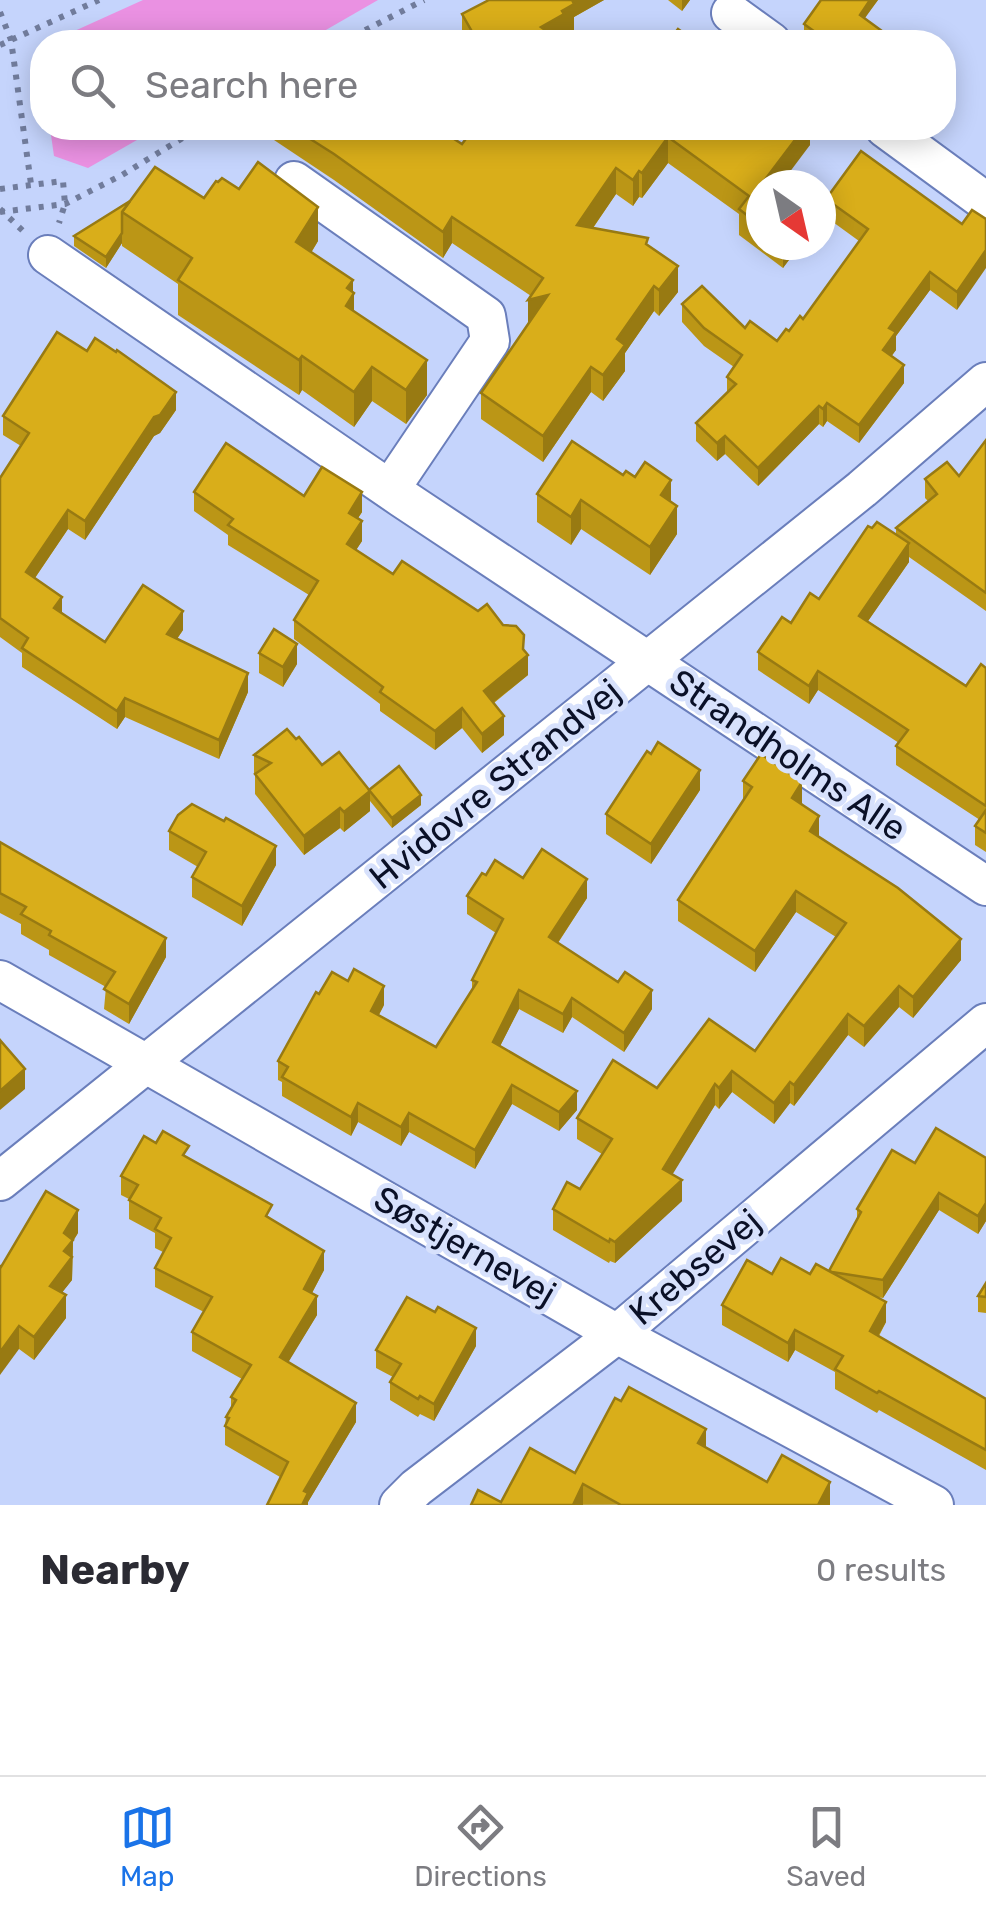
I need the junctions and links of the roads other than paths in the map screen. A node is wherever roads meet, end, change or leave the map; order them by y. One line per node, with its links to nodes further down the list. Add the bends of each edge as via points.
1 (731, 13): 2 (street)
2 (754, 30)
3 (902, 140): 5 (street)
4 (294, 181): 8 (street, via 486,316 490,342)
5 (986, 202)
6 (48, 254): 8 (street, Strandholms Alle)
7 (986, 382): 9 (street, Hvidovre Strandvej)
8 (390, 490): 9 (street, Strandholms Alle)
9 (648, 661): 10 (street, Strandholms Alle); 13 (street, Hvidovre Strandvej)
10 (986, 886)
11 (0, 980): 13 (street, Søstjernevej)
12 (986, 1023): 15 (street, Krebsevej)
13 (147, 1064): 14 (street, Hvidovre Strandvej); 15 (street, Søstjernevej)
14 (0, 1181)
15 (616, 1334): 16 (street, Krebsevej); 17 (street, Søstjernevej)
16 (400, 1505)
17 (934, 1505)

